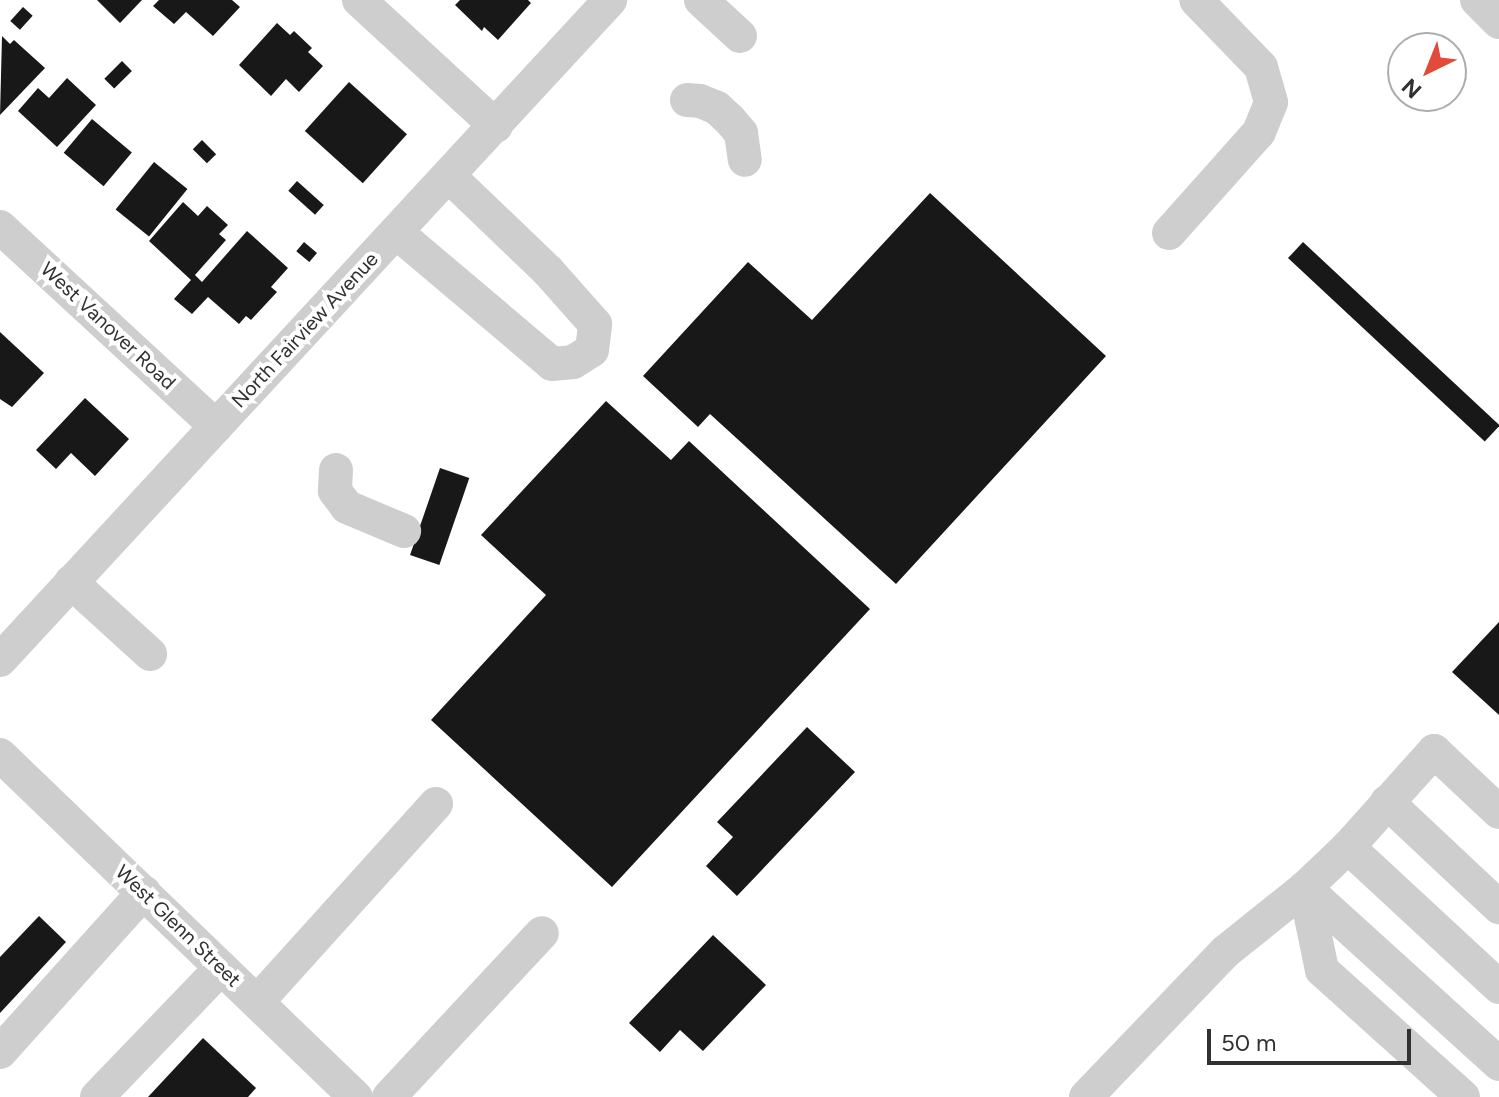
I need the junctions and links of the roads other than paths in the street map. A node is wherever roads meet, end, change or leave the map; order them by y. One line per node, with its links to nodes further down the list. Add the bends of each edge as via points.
1 (359, 0): 9 (street)
2 (610, 0): 9 (street, North Fairview Avenue)
3 (701, 0): 7 (street)
4 (1196, 0): 14 (street, via 1261,67 1271,102 1259,132)
5 (1477, 0): 6 (street)
6 (1499, 22)
7 (740, 36)
8 (687, 100): 10 (street, via 717,108 730,120 741,133)
9 (496, 126): 11 (street, North Fairview Avenue)
10 (745, 160)
11 (449, 176): 13 (street, North Fairview Avenue); 13 (street, via 595,324 592,350 573,362 552,364)
12 (0, 227): 15 (street, West Vanover Road)
13 (396, 232): 15 (street, North Fairview Avenue)
14 (1169, 233)
15 (216, 426): 18 (street, North Fairview Avenue)
16 (336, 470): 17 (street, via 335,491 347,507)
17 (404, 531)
18 (71, 582): 19 (street); 20 (street, North Fairview Avenue)
19 (150, 654)
20 (0, 660)
21 (0, 755): 27 (street, West Glenn Street)
22 (1387, 802): 24 (street, via 1434,751); 25 (street); 28 (street)
23 (436, 804): 32 (street)
24 (1499, 812)
25 (1348, 847): 26 (street); 31 (street)
26 (1305, 888): 34 (street); 38 (street, via 1225,952); 39 (street, via 1322,970)
27 (144, 892): 30 (street, West Glenn Street); 33 (street)
28 (1499, 907)
29 (542, 933): 37 (street)
30 (221, 968): 32 (street, West Glenn Street); 35 (street)
31 (1499, 987)
32 (257, 1002): 36 (street, West Glenn Street)
33 (0, 1052)
34 (1499, 1064)
35 (97, 1097)
36 (356, 1097)
37 (389, 1097)
38 (1086, 1097)
39 (1463, 1097)

